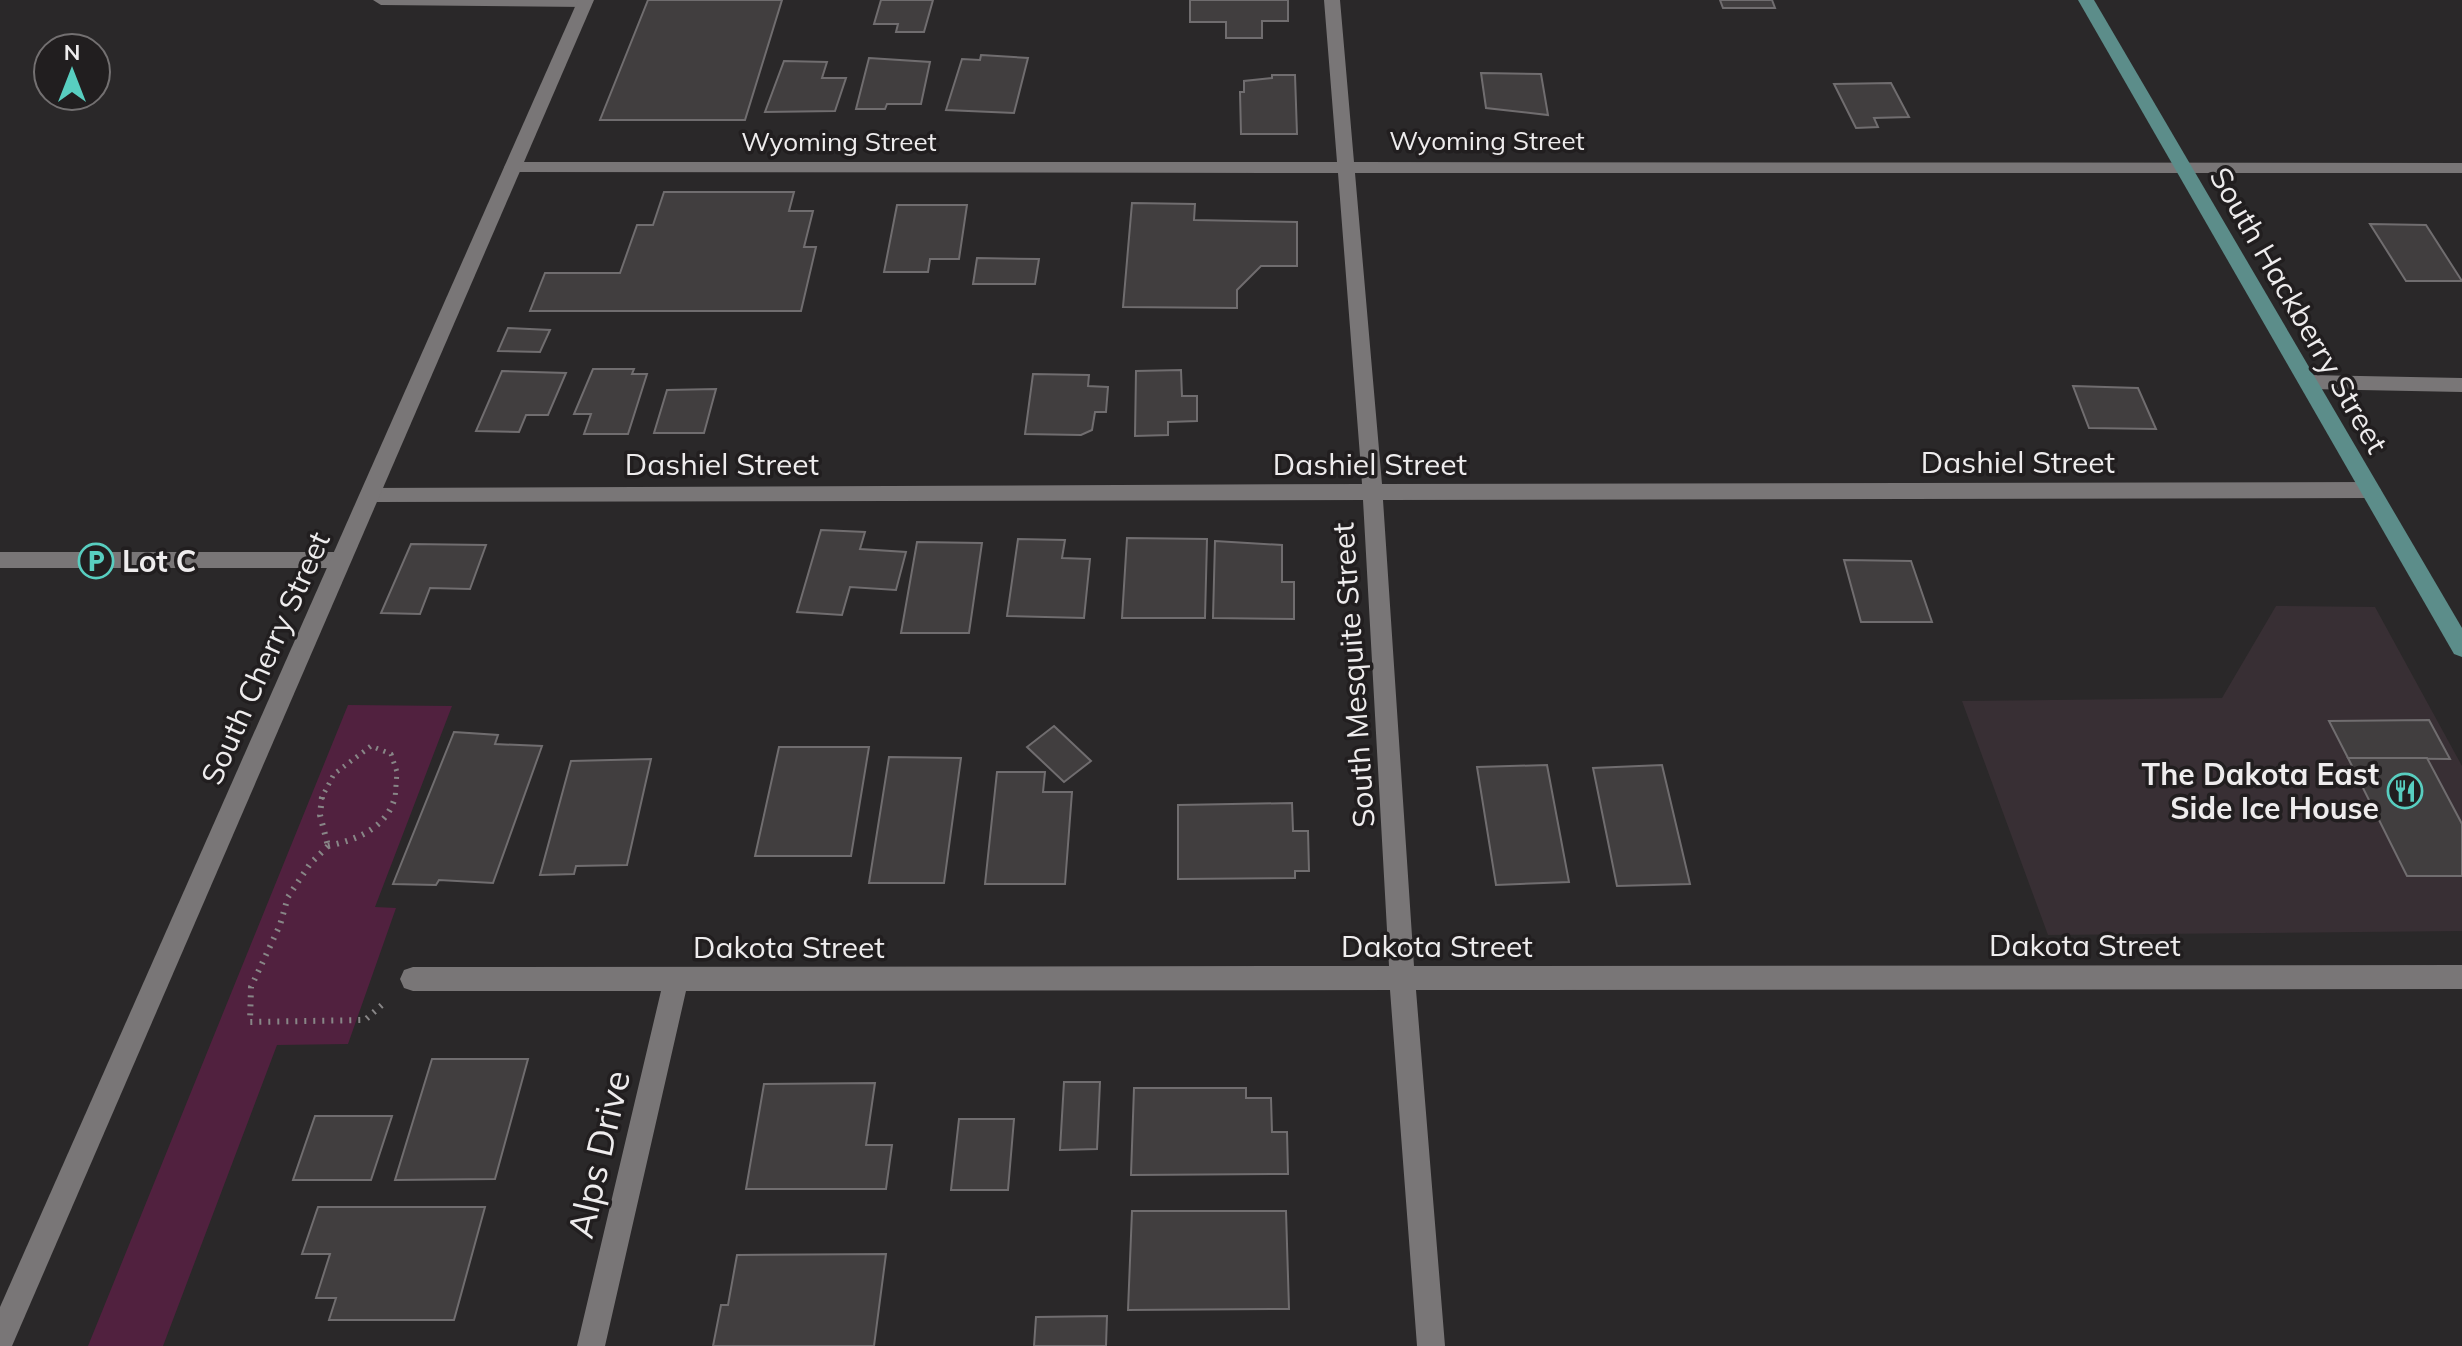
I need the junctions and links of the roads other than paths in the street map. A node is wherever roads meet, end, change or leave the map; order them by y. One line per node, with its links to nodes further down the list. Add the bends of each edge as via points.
1 (381, 0): 4 (street)
2 (1332, 0): 5 (street, South Mesquite Street)
3 (2086, 0): 7 (main road, South Hackberry Street)
4 (585, 1): 6 (street, South Cherry Street)
5 (1345, 165): 6 (street, Wyoming Street); 7 (street, Wyoming Street); 13 (street, South Mesquite Street)
6 (512, 167): 12 (street, South Cherry Street)
7 (2184, 168): 8 (street, Wyoming Street); 9 (main road, South Hackberry Street)
8 (2462, 168)
9 (2309, 382): 10 (street); 11 (main road, South Hackberry Street)
10 (2462, 385)
11 (2371, 490): 13 (street, Dashiel Street); 16 (main road, South Hackberry Street)
12 (370, 494): 13 (street, Dashiel Street); 15 (street, South Cherry Street)
13 (1371, 494): 18 (street, South Mesquite Street)
14 (0, 560): 15 (street)
15 (341, 560): 21 (street, South Cherry Street)
16 (2462, 648)
17 (2462, 977): 18 (street, Dakota Street)
18 (1402, 978): 20 (street, Dakota Street); 23 (street, South Mesquite Street)
19 (413, 979): 20 (street, Dakota Street)
20 (676, 979): 22 (street, Alps Drive)
21 (0, 1340)
22 (591, 1346)
23 (1431, 1346)

